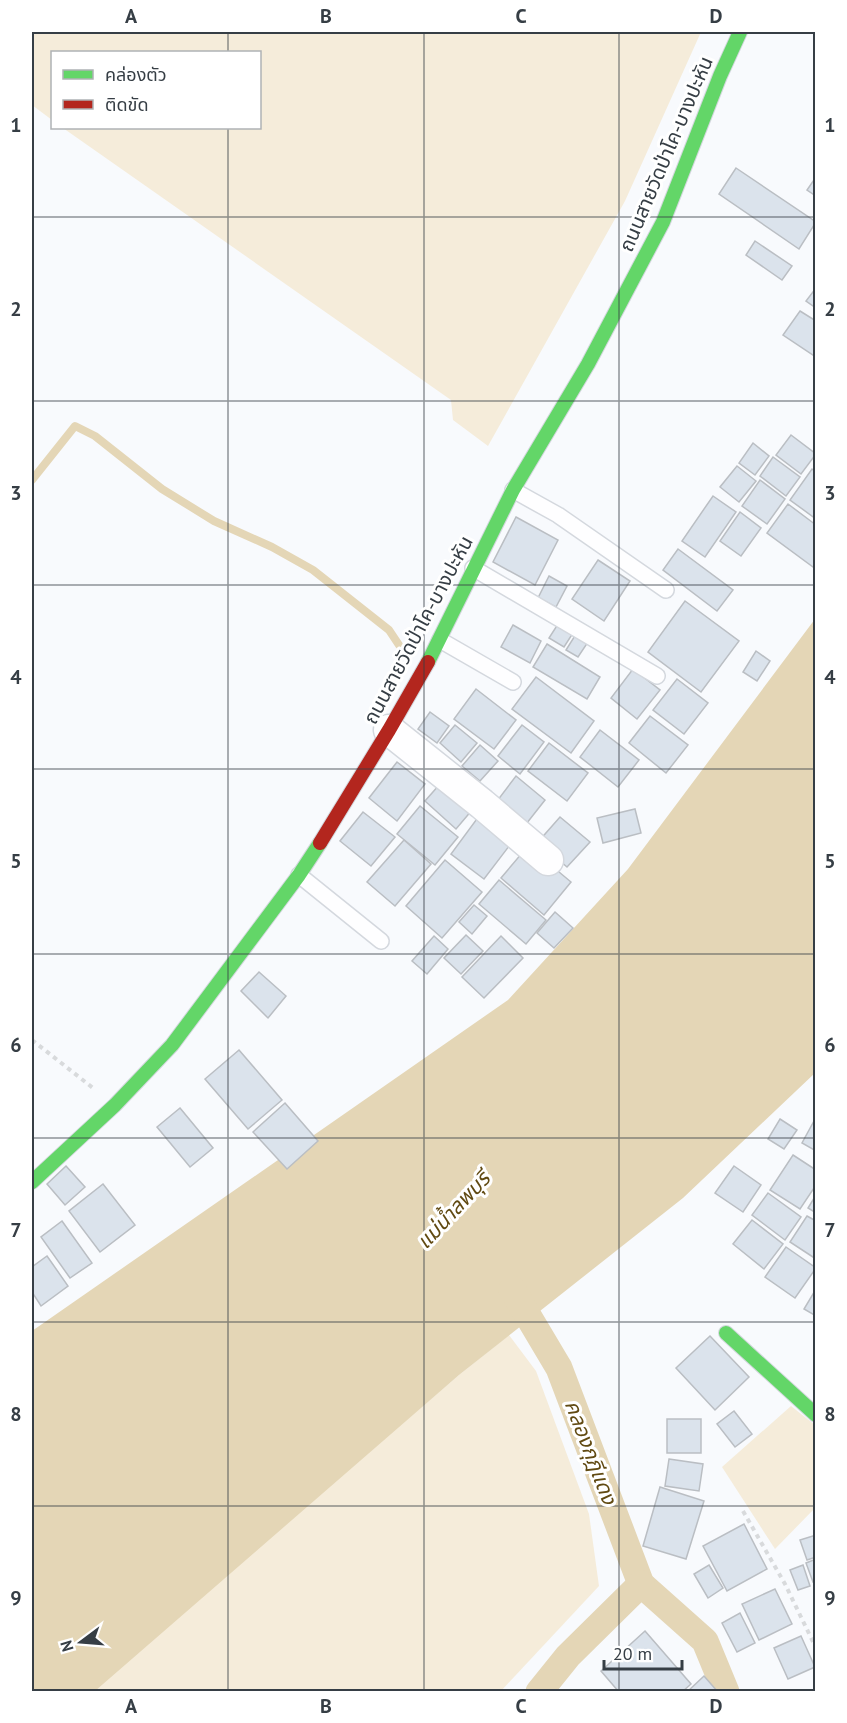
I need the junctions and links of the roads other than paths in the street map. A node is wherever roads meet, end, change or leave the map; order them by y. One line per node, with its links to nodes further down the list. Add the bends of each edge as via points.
1 (740, 32): 2 (street, ถนนสายวัดป่าโค-บางปะหัน, via 663,222 588,364)
2 (513, 490): 3 (street, ถนนสายวัดป่าโค-บางปะหัน); 4 (lane, via 558,515)
3 (473, 568): 5 (street, ถนนสายวัดป่าโค-บางปะหัน); 6 (lane)
4 (666, 590)
5 (440, 639): 7 (lane); 8 (street, ถนนสายวัดป่าโค-บางปะหัน)
6 (657, 676)
7 (513, 682)
8 (389, 730): 9 (street); 10 (street, ถนนสายวัดป่าโค-บางปะหัน)
9 (548, 860)
10 (299, 874): 11 (lane); 12 (street, ถนนสายวัดป่าโค-บางปะหัน, via 172,1045 115,1105)
11 (381, 941)
12 (32, 1182)
13 (726, 1334): 14 (street)
14 (816, 1415)

